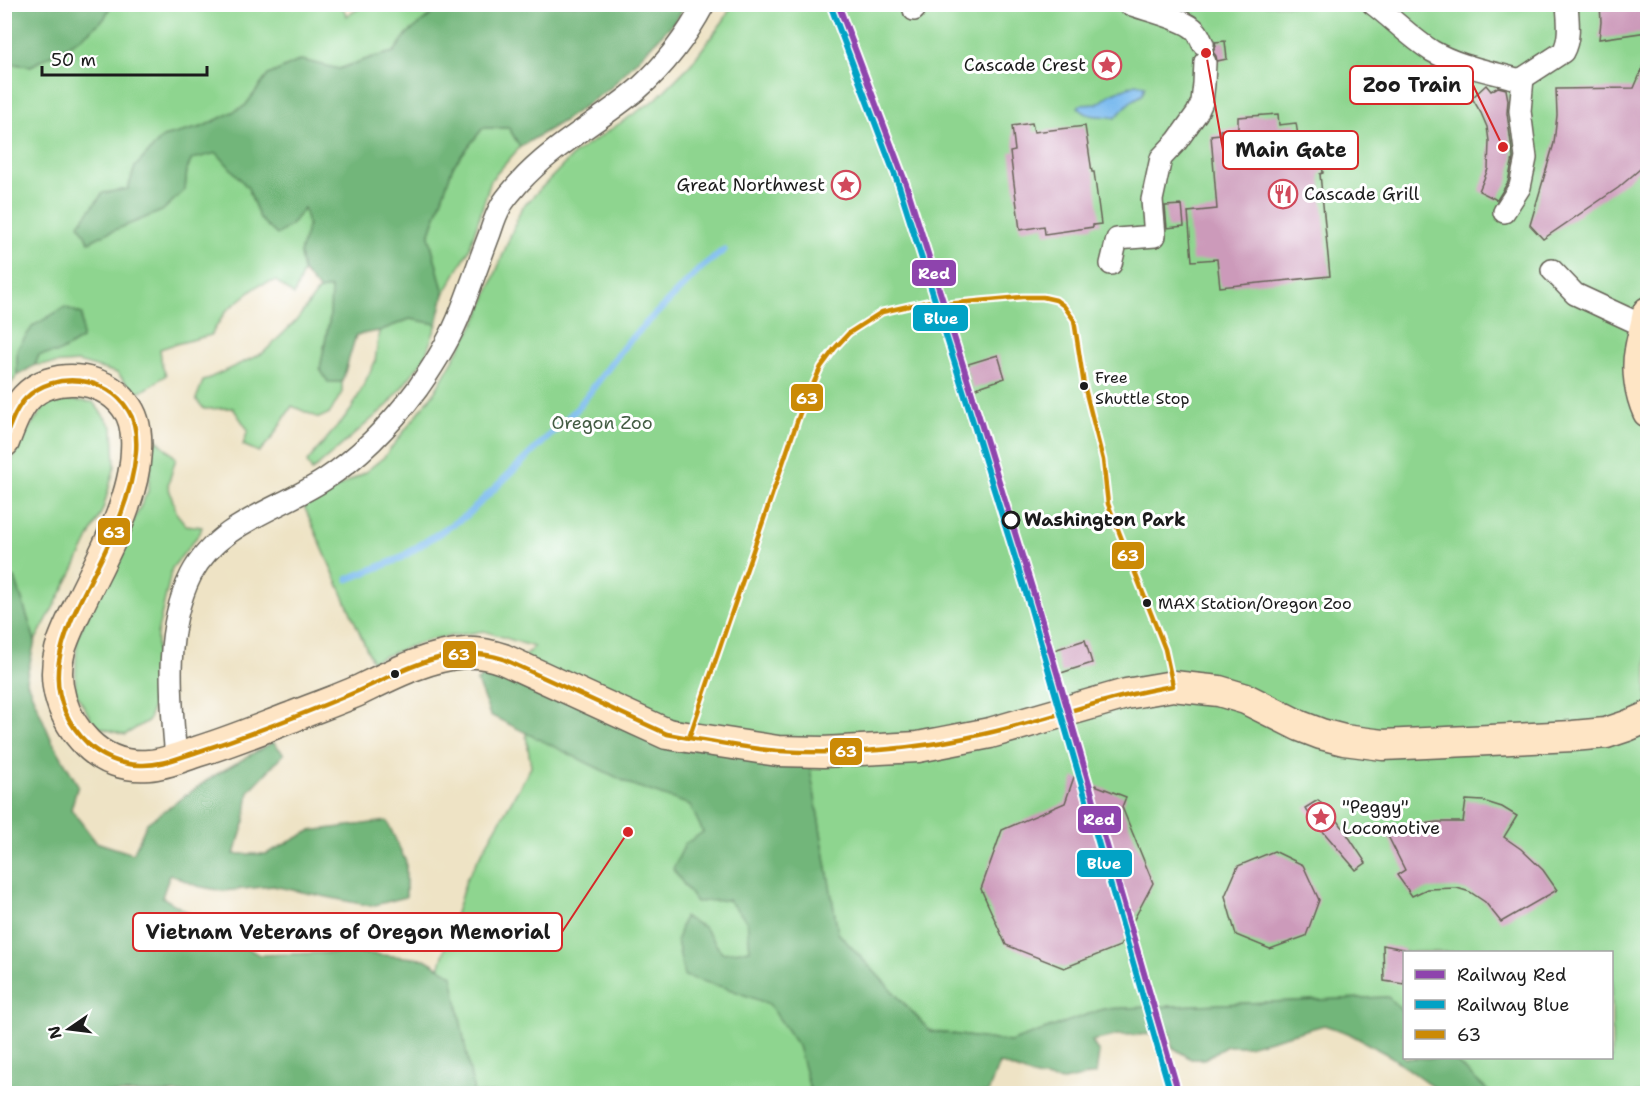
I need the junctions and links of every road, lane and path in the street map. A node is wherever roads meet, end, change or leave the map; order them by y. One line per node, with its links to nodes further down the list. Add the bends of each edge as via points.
1 (704, 4): 13 (street, via 660,68 637,90 539,162 501,204 460,314 441,352 391,421 341,468 307,491 232,530 201,560 181,600 174,636 172,711)
2 (1129, 4): 7 (street, via 1196,31 1204,53 1204,84 1197,113 1161,158 1152,200 1155,236 1117,239)
3 (1373, 4): 5 (street, via 1433,51 1469,67)
4 (1567, 4): 5 (street, via 1566,47 1559,56)
5 (1523, 78): 6 (street, via 1520,111 1526,158 1520,187)
6 (1504, 212)
7 (1112, 264)
8 (1552, 270): 9 (street, via 1575,294)
9 (1647, 322): 10 (street, via 1639,353 1639,378)
10 (1647, 412)
11 (4, 442): 13 (street, via 25,399 40,387 59,380 84,381 107,390 125,404 132,416 136,452 133,474 120,516 60,650 60,701 71,723 104,756 140,765)
12 (1647, 717): 13 (street, via 1606,733 1383,744 1321,734 1246,699 1219,691 1173,686 1126,694 990,733 918,747 778,751 667,734 503,659 466,652 405,668 320,706)
13 (176, 758)

